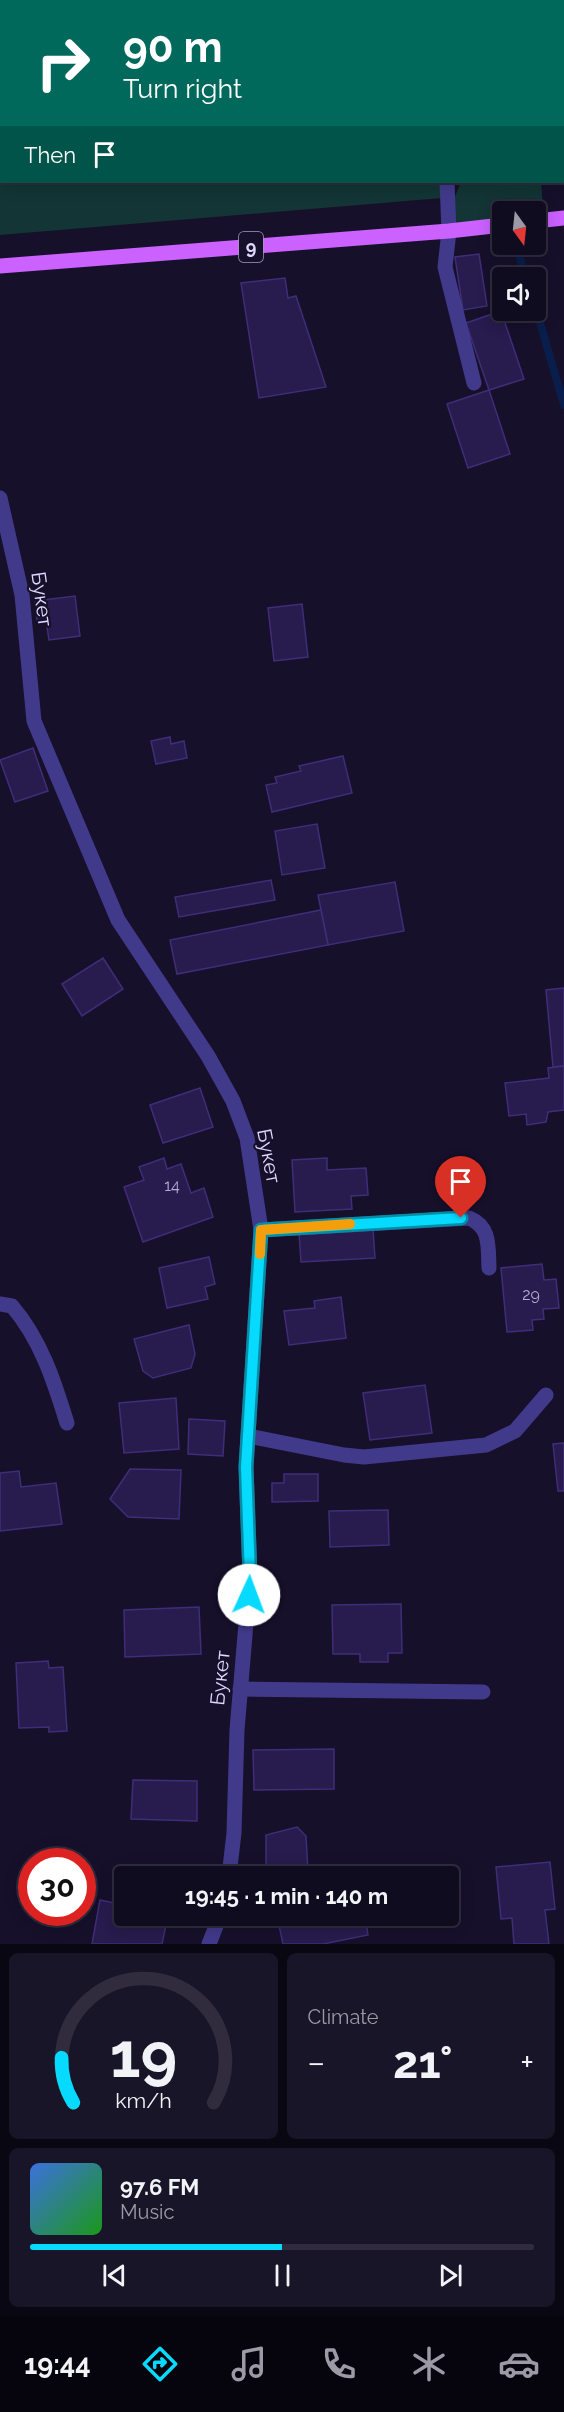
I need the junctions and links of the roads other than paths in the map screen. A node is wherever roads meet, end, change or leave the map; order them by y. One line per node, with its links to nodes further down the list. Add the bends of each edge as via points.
1 (447, 183): 5 (street)
2 (564, 219): 3 (main road)
3 (546, 220)
4 (492, 226): 5 (main road, 9)
5 (449, 231): 6 (main road, 9); 7 (street, via 445,267)
6 (0, 266)
7 (474, 383)
8 (0, 498): 9 (street, Букет, via 22,595 34,721 118,920 208,1056 233,1101 247,1138)
9 (261, 1230): 10 (street, via 469,1218 486,1232); 14 (street, Букет)
10 (489, 1268)
11 (0, 1304): 13 (street, via 12,1306 28,1325)
12 (546, 1395): 14 (street, via 515,1431 486,1445 364,1456)
13 (67, 1423)
14 (248, 1437): 15 (street, Букет, via 250,1576)
15 (240, 1689): 16 (street); 17 (street, Букет)
16 (483, 1692)
17 (230, 1866)
18 (216, 1926): 19 (street)
19 (209, 1944)

